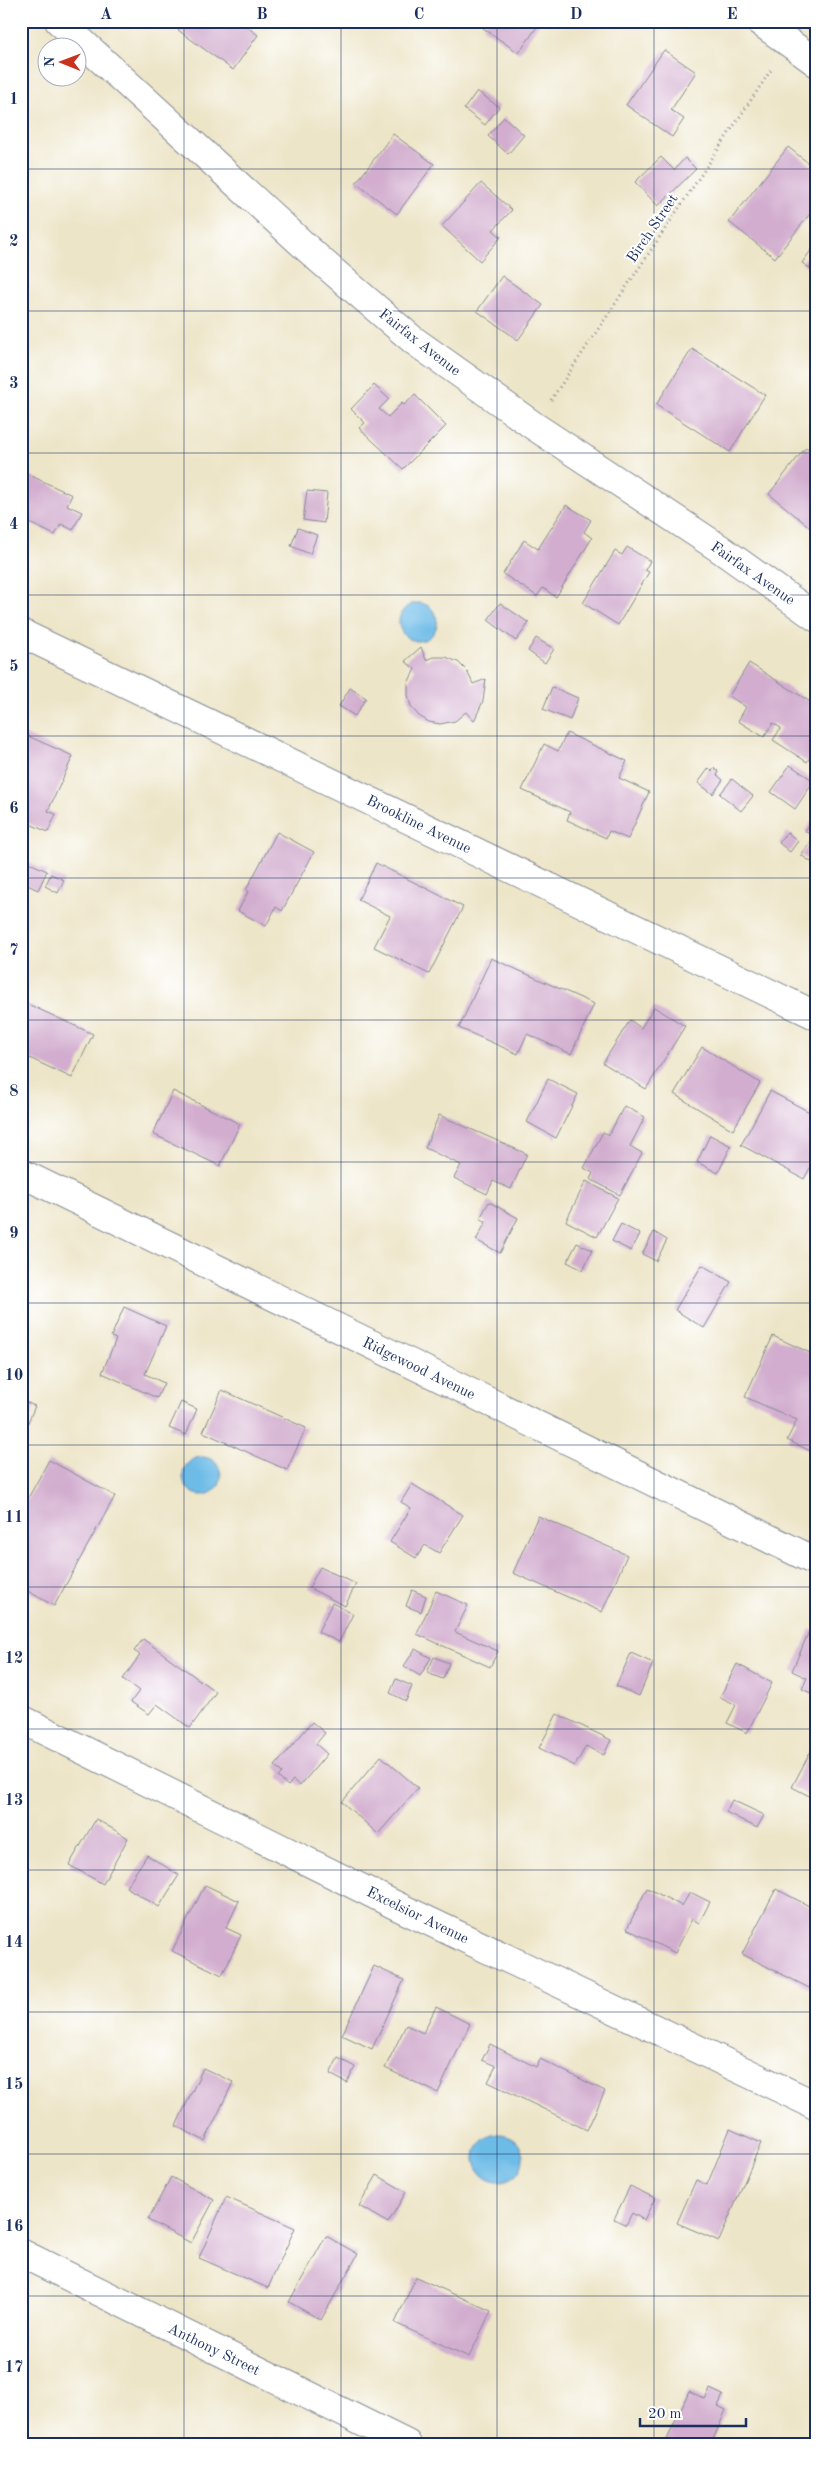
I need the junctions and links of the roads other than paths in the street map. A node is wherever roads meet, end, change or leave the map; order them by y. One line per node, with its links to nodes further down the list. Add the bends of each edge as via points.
1 (59, 21): 4 (street, Fairfax Avenue, via 320,260 413,340)
2 (760, 21): 3 (street)
3 (817, 63)
4 (817, 618)
5 (21, 633): 6 (street, Brookline Avenue)
6 (817, 1016)
7 (21, 1173): 8 (street, Ridgewood Avenue)
8 (817, 1562)
9 (21, 1719): 10 (street, Excelsior Avenue, via 397,1906)
10 (817, 2106)
11 (21, 2254): 12 (street, Anthony Street)
12 (407, 2444)

